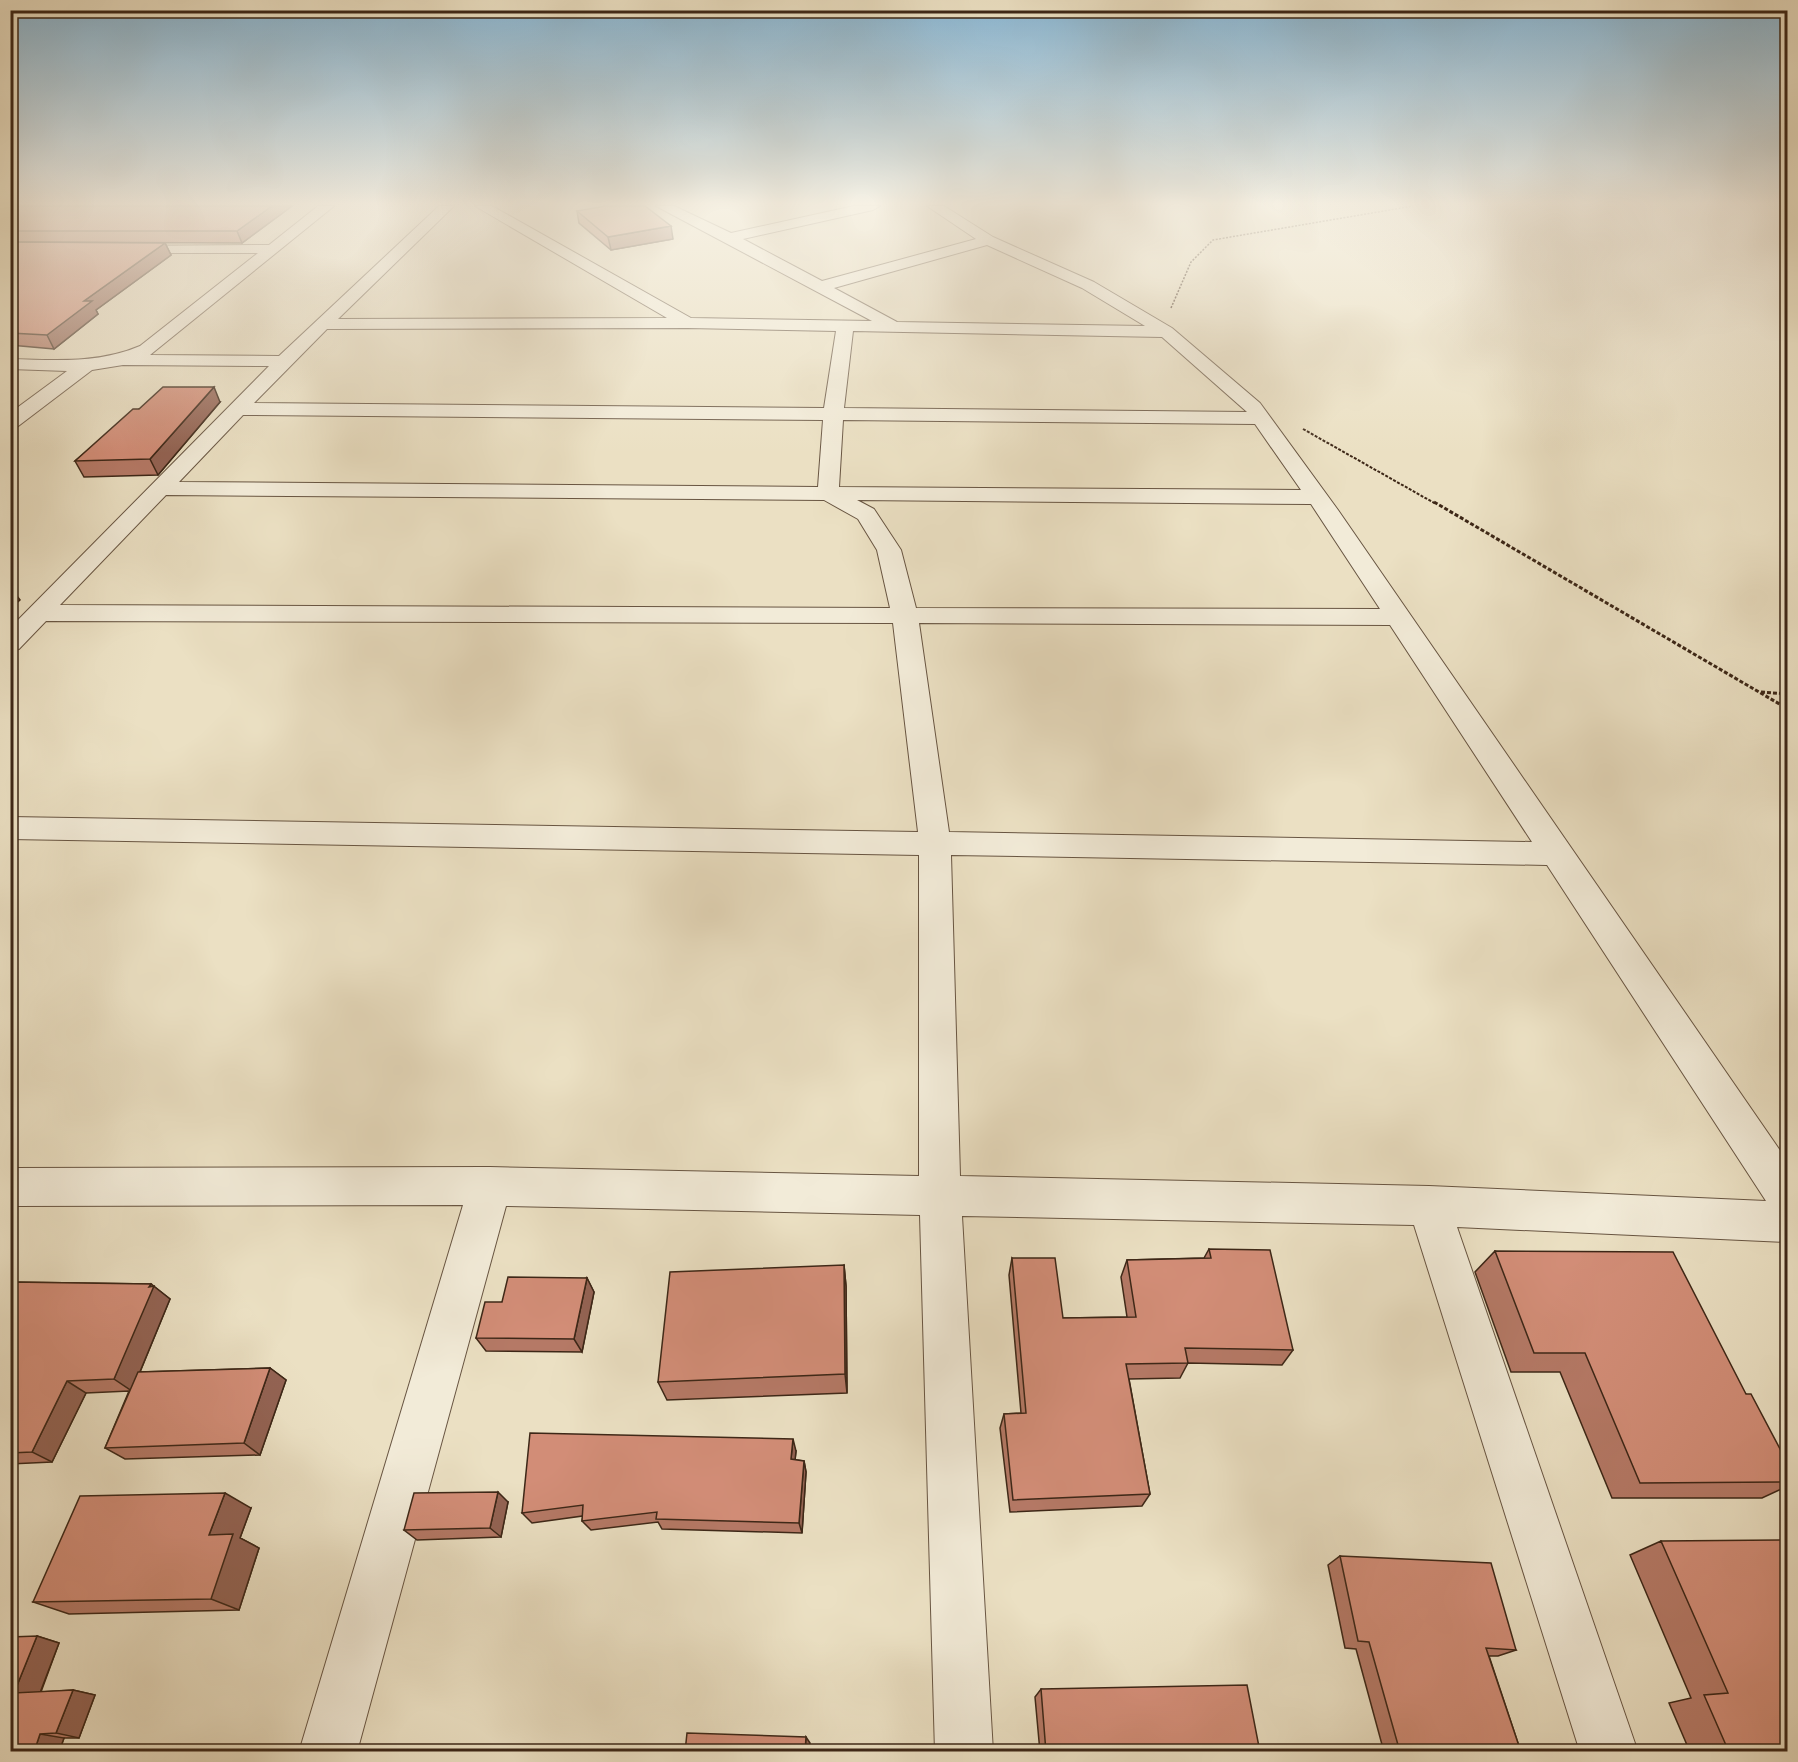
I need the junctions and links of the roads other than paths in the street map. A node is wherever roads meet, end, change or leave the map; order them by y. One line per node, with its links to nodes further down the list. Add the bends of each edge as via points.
1 (224, 288): 11 (street, via 146,350)
2 (361, 288): 7 (street)
3 (627, 288): 6 (street)
4 (821, 288): 9 (street)
5 (1093, 288): 10 (street)
6 (688, 323): 7 (street); 8 (street)
7 (323, 324): 12 (street)
8 (845, 326): 9 (street); 17 (street)
9 (894, 327): 10 (street)
10 (1166, 332): 16 (street)
11 (127, 360): 12 (street); 14 (street)
12 (285, 360): 15 (street)
13 (10, 364): 14 (street)
14 (87, 365): 18 (street)
15 (237, 409): 17 (street); 19 (street)
16 (1257, 413): 17 (street); 21 (street)
17 (833, 415): 20 (street)
18 (10, 423)
19 (161, 488): 20 (street); 22 (street)
20 (828, 493): 21 (street); 23 (street, via 866,514 889,550)
21 (1317, 497): 24 (street)
22 (39, 613): 23 (street); 25 (street)
23 (905, 616): 24 (street); 27 (street)
24 (1397, 617): 28 (street)
25 (10, 642)
26 (10, 828): 27 (street)
27 (935, 843): 28 (street); 31 (street)
28 (1556, 854): 32 (street)
29 (490, 1186): 30 (street); 31 (street); 35 (street)
30 (10, 1188)
31 (940, 1195): 33 (street); 36 (street)
32 (1788, 1198)
33 (1429, 1206): 34 (street); 37 (street)
34 (1788, 1221)
35 (328, 1752)
36 (964, 1752)
37 (1609, 1752)

